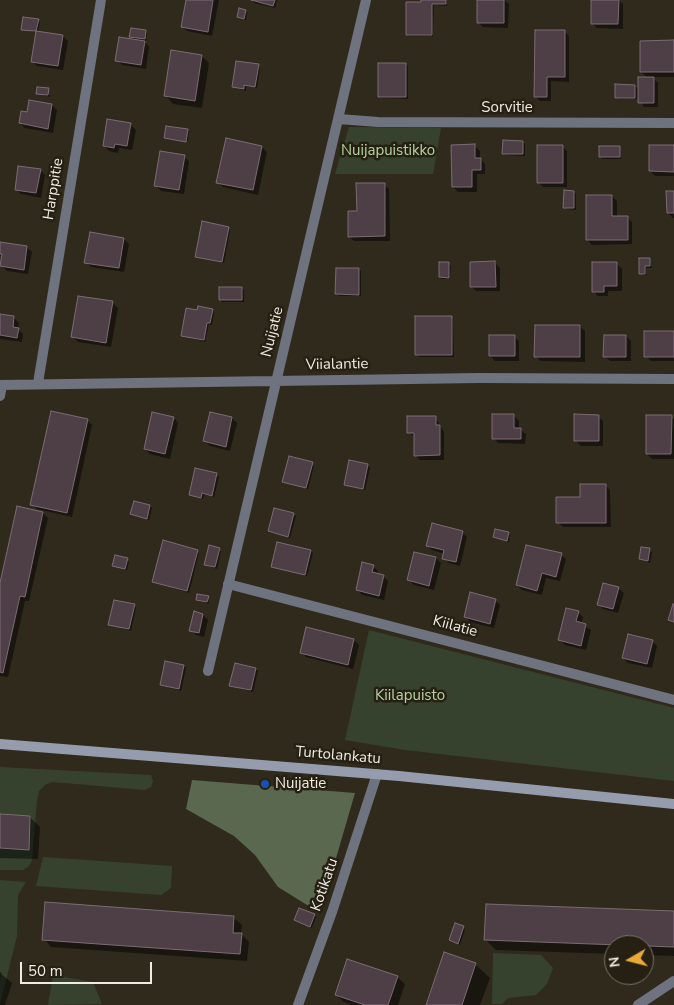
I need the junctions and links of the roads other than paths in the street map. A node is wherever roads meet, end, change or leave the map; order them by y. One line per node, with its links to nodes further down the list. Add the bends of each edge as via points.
1 (101, 0): 7 (street, Harppitie)
2 (366, 0): 3 (street, Nuijatie)
3 (339, 119): 4 (street, Sorvitie, via 378,122); 6 (street, Nuijatie)
4 (674, 123)
5 (674, 379): 6 (street, Viialantie)
6 (276, 380): 7 (street, Viialantie); 9 (street, Nuijatie)
7 (38, 383): 8 (street, Viialantie)
8 (1, 389)
9 (228, 584): 10 (street, Nuijatie); 11 (street, Kiilatie)
10 (208, 672)
11 (674, 700)
12 (0, 744): 13 (main road, Turtolankatu)
13 (376, 774): 14 (main road, Turtolankatu); 16 (street, Kotikatu)
14 (674, 804)
15 (674, 981): 17 (street)
16 (298, 1005)
17 (638, 1005)

